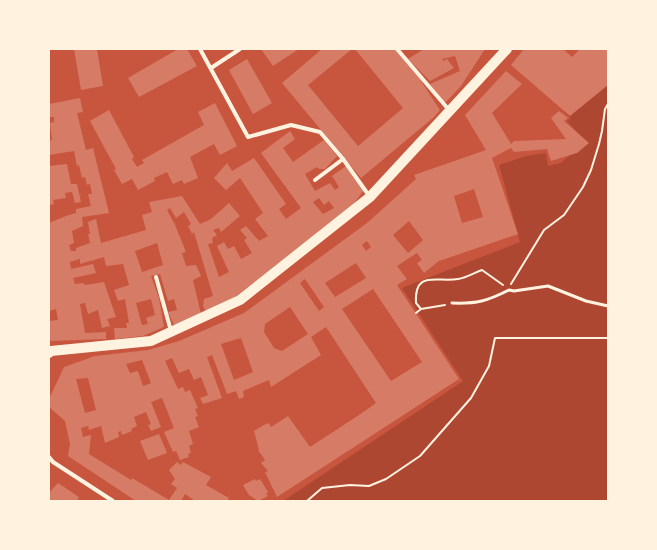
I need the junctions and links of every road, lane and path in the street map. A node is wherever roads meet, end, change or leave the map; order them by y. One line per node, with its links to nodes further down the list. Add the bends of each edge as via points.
1 (200, 49): 5 (street)
2 (240, 49): 5 (street)
3 (398, 49): 7 (street)
4 (507, 49): 7 (main road)
5 (211, 68): 8 (street, via 248,137 292,125 320,132)
6 (608, 104): 12 (path, via 599,144 583,187 564,215 544,230 513,279)
7 (449, 110): 10 (main road)
8 (343, 159): 9 (street); 10 (street)
9 (315, 180)
10 (370, 197): 17 (main road, via 240,300)
11 (156, 277): 17 (street)
12 (509, 290): 13 (lane, via 471,304); 14 (lane, via 548,286 586,301); 15 (path, via 482,270 458,280 432,279 424,281 419,286 416,303)
13 (452, 303): 15 (path)
14 (608, 306)
15 (421, 309): 16 (path)
16 (416, 313)
17 (172, 331): 19 (main road, via 151,341)
18 (608, 338): 23 (path, via 495,338 489,366 471,398 420,456 386,479 369,486 322,488)
19 (50, 350)
20 (49, 457): 21 (street)
21 (51, 462): 22 (street)
22 (113, 501)
23 (307, 501)

